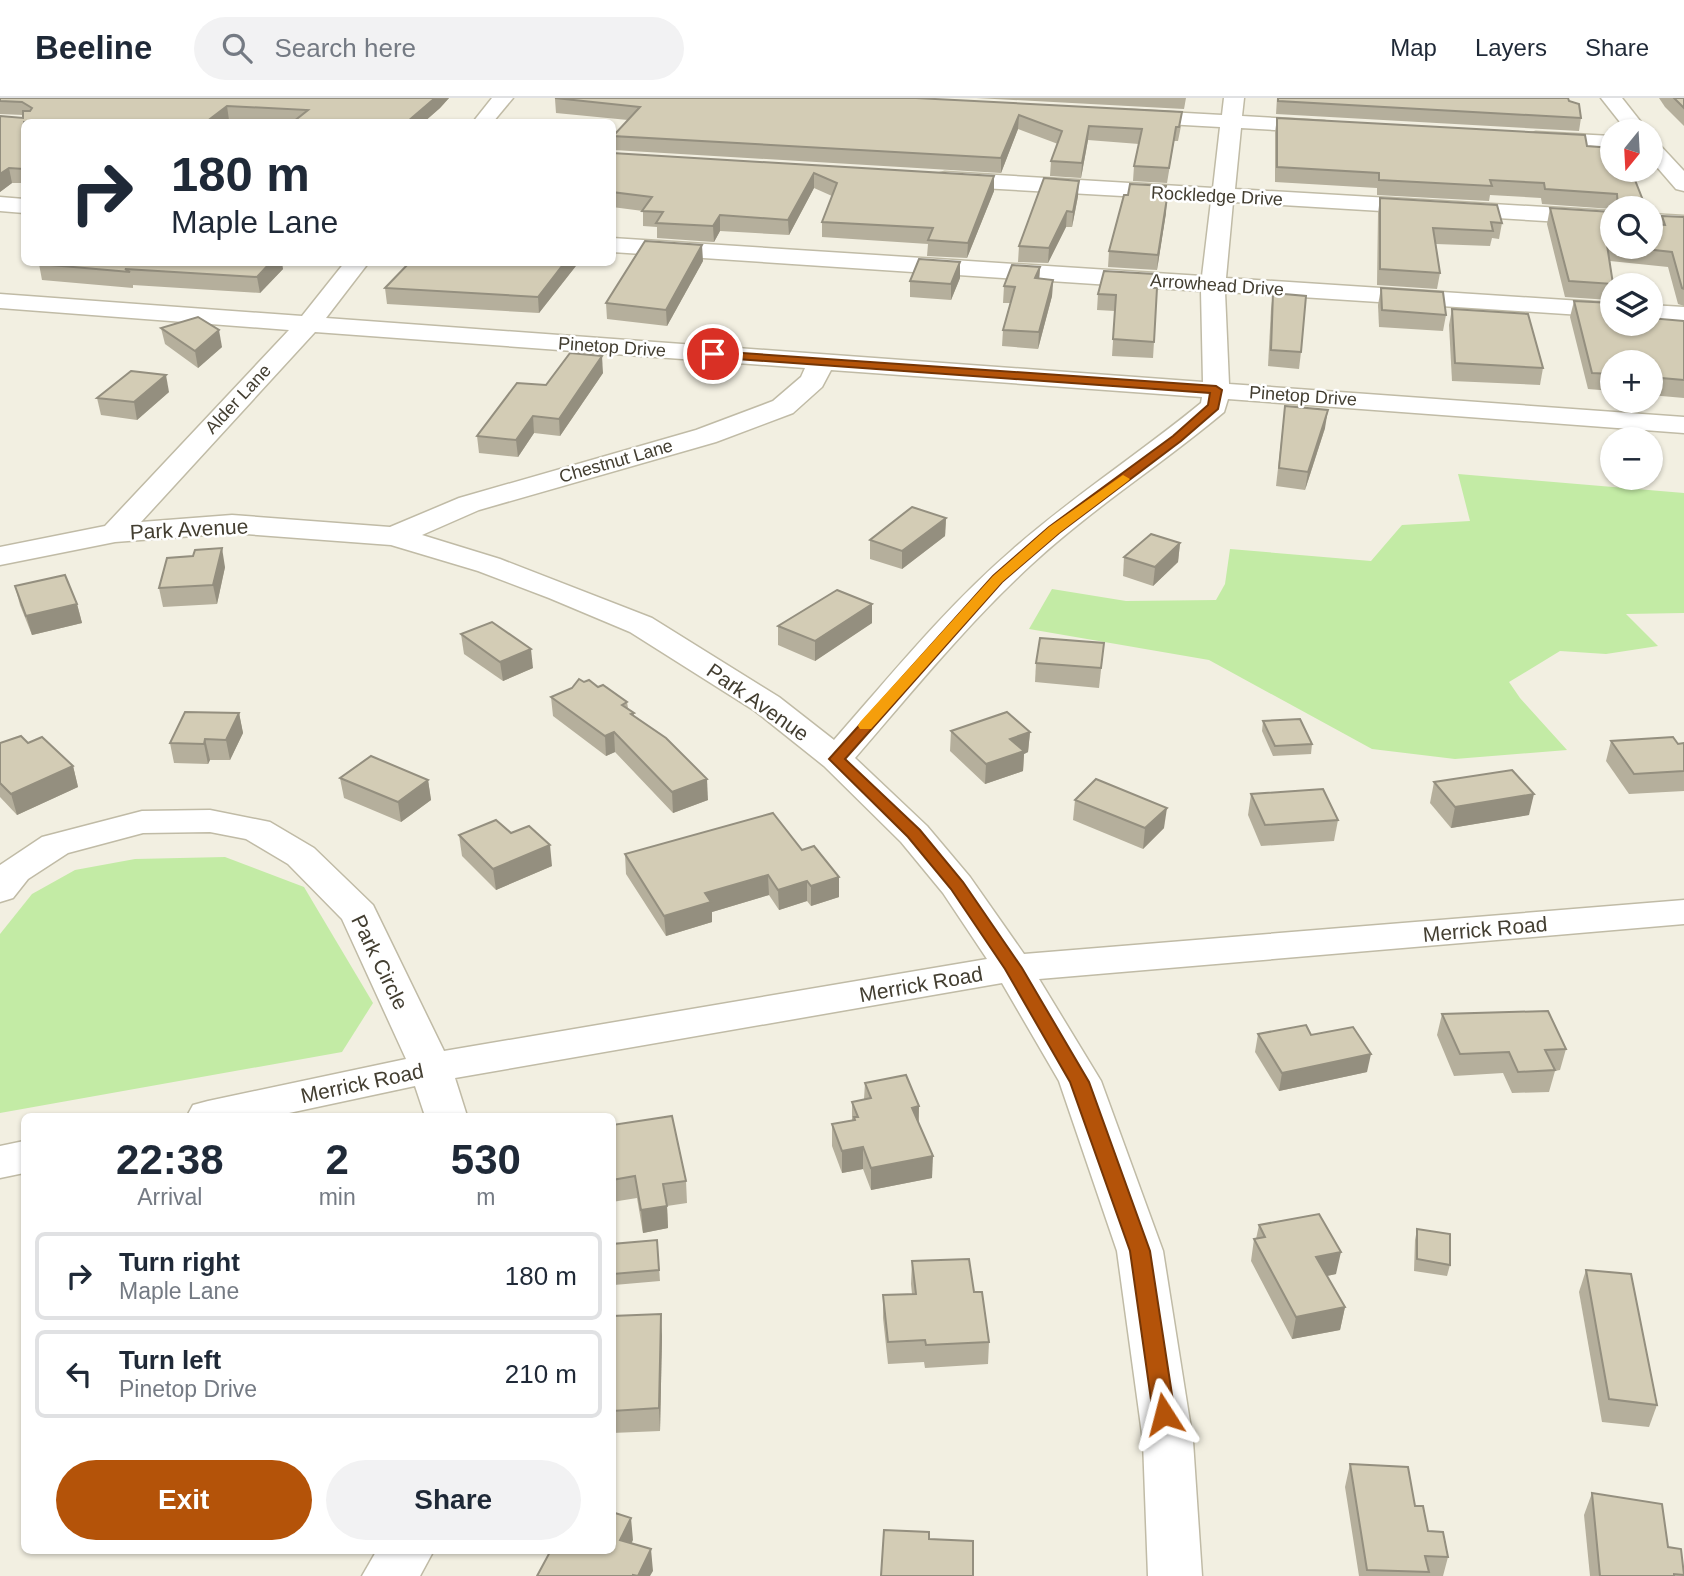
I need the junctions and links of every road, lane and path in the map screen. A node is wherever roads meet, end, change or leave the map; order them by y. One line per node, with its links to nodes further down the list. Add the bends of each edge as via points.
1 (503, 98): 5 (street)
2 (1611, 98): 6 (street)
3 (1233, 110): 4 (street); 7 (street); 13 (street)
4 (1108, 115)
5 (486, 119)
6 (1628, 119)
7 (1340, 128)
8 (1517, 137): 9 (street)
9 (1600, 141)
10 (1663, 161): 12 (street)
11 (918, 177): 13 (street, Rockledge Drive)
12 (1684, 184)
13 (1224, 196): 16 (street, Rockledge Drive); 21 (street)
14 (0, 204): 15 (street)
15 (21, 206)
16 (1600, 217)
17 (1663, 222): 18 (street)
18 (1684, 223)
19 (616, 245): 21 (street, Arrowhead Drive)
20 (355, 266): 26 (street, Alder Lane)
21 (1213, 285): 23 (street, Arrowhead Drive); 28 (street)
22 (0, 301): 26 (street, Pinetop Drive)
23 (1600, 309)
24 (1663, 313): 25 (street)
25 (1684, 314)
26 (308, 324): 27 (street, Pinetop Drive); 30 (street, Alder Lane)
27 (821, 362): 28 (street, Pinetop Drive); 31 (street, Chestnut Lane, via 813,381 783,407 706,436 469,504)
28 (1216, 390): 29 (street, Pinetop Drive); 33 (street, via 1214,406 1177,439 1054,530 998,579)
29 (1684, 425)
30 (115, 533): 31 (street, Park Avenue, via 232,524); 32 (street, Park Avenue)
31 (394, 536): 33 (street, Park Avenue, via 560,590 641,625 767,704)
32 (0, 556)
33 (836, 759): 36 (street, Park Avenue, via 914,834 957,885)
34 (0, 890): 37 (street, Park Circle, via 15,872 55,845 142,822 210,821 257,830 301,856 359,914)
35 (1684, 912): 36 (street, Merrick Road)
36 (1013, 968): 37 (street, Merrick Road); 44 (street, Park Avenue, via 1080,1082 1140,1251 1168,1441)
37 (431, 1068): 38 (street, Merrick Road); 39 (street, Park Circle)
38 (222, 1113)
39 (445, 1113)
40 (21, 1158): 41 (street)
41 (0, 1162)
42 (405, 1554): 43 (street)
43 (390, 1576)
44 (1175, 1576)

